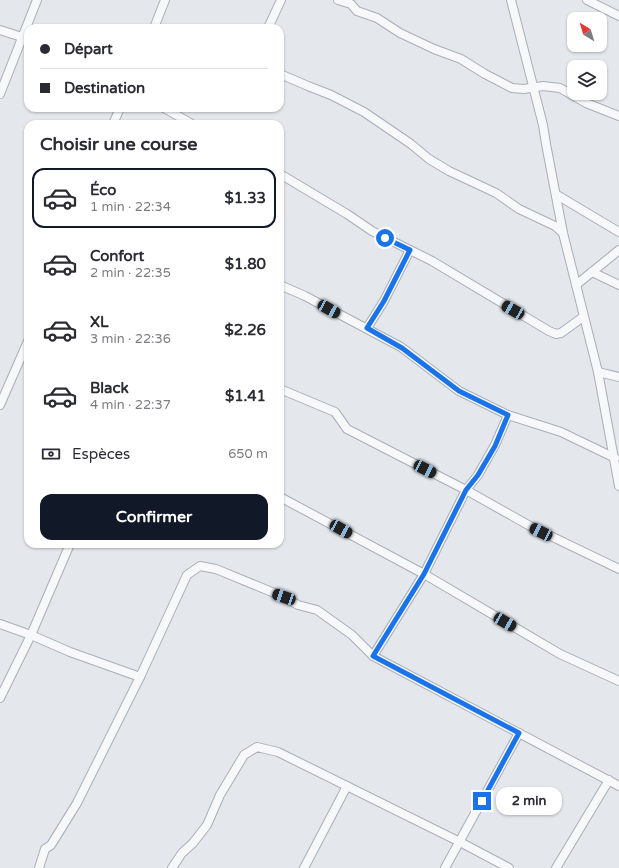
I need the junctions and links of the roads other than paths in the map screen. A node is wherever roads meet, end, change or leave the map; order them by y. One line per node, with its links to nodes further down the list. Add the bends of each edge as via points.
1 (37, 0): 8 (street)
2 (165, 0): 9 (street)
3 (281, 0): 10 (street)
4 (338, 0): 15 (street, via 352,4 357,11 377,18 400,33 461,59 512,88)
5 (511, 0): 15 (street)
6 (587, 0): 7 (street)
7 (619, 16)
8 (29, 24)
9 (156, 24)
10 (270, 24)
11 (0, 30): 12 (street)
12 (24, 38)
13 (24, 40): 16 (street)
14 (284, 76): 23 (street, via 364,112 449,172 496,194)
15 (533, 88): 18 (street, via 560,88 586,103); 21 (street)
16 (0, 94)
17 (171, 112): 19 (street)
18 (619, 116)
19 (185, 120)
20 (284, 176): 24 (street, via 372,231)
21 (557, 195): 22 (street); 23 (street)
22 (619, 232)
23 (564, 233): 27 (street)
24 (410, 250): 30 (street, via 556,334); 31 (street)
25 (619, 250): 26 (street)
26 (592, 272): 27 (street); 28 (street)
27 (576, 285): 30 (street)
28 (619, 285)
29 (284, 287): 31 (street)
30 (583, 317): 33 (street)
31 (367, 328): 37 (street, via 402,348 459,391)
32 (24, 350): 36 (street)
33 (598, 372): 34 (street); 38 (street)
34 (619, 377)
35 (284, 390): 41 (street, via 335,412 347,429)
36 (0, 405)
37 (508, 415): 38 (street, via 561,432); 41 (street, via 495,446)
38 (615, 458): 39 (street)
39 (617, 471): 40 (street)
40 (619, 486)
41 (466, 490): 44 (street, via 530,526); 45 (street)
42 (284, 499): 45 (street)
43 (68, 548): 47 (street)
44 (619, 569)
45 (424, 574): 48 (street); 50 (street, via 560,654)
46 (0, 624): 47 (street)
47 (30, 635): 49 (street); 51 (street)
48 (373, 656): 49 (street, via 352,635 317,610 298,605 216,569 200,566 187,575); 52 (street)
49 (140, 677): 57 (street, via 78,803 51,845 45,849)
50 (619, 681)
51 (0, 698)
52 (519, 733): 53 (street); 56 (street)
53 (608, 780): 55 (street); 62 (street)
54 (348, 786): 56 (street); 58 (street, via 278,752 257,747 244,755 220,795 207,825); 59 (street)
55 (619, 786)
56 (460, 842): 60 (street); 61 (street)
57 (39, 868)
58 (172, 868)
59 (304, 868)
60 (445, 868)
61 (509, 868)
62 (556, 868)

